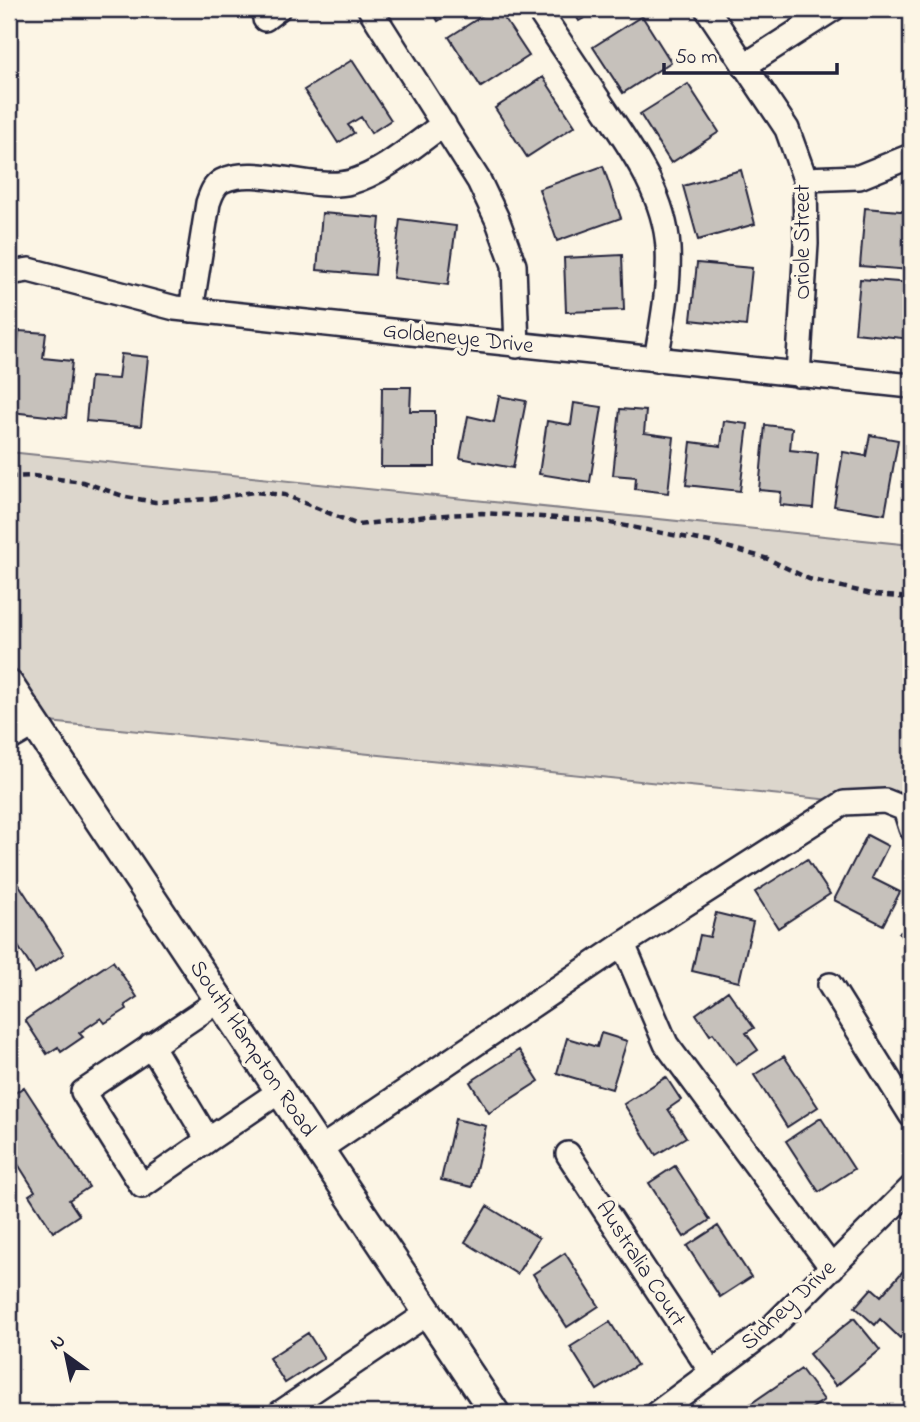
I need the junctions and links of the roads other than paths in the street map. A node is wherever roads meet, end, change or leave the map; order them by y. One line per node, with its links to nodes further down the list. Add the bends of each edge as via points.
1 (370, 9): 6 (street)
2 (538, 9): 12 (street, via 618,129 656,196 668,247)
3 (707, 9): 5 (street, Oriole Street)
4 (833, 9): 5 (street)
5 (744, 66): 8 (street, Oriole Street, via 787,129)
6 (443, 124): 10 (street, via 390,162 349,182 242,176 221,181 208,203); 11 (street, via 479,181 514,265)
7 (911, 156): 8 (street, via 859,177)
8 (805, 179): 13 (street, Oriole Street)
9 (9, 273): 10 (street, Goldeneye Drive, via 29,270)
10 (191, 310): 11 (street, Goldeneye Drive)
11 (517, 346): 12 (street, Goldeneye Drive)
12 (656, 360): 13 (street, Goldeneye Drive)
13 (798, 375): 14 (street, Goldeneye Drive)
14 (911, 386)
15 (9, 685): 16 (main road, South Hampton Road)
16 (35, 724): 17 (street); 21 (main road, South Hampton Road)
17 (9, 738)
18 (911, 828): 19 (street, via 905,809 886,801 844,803)
19 (623, 944): 26 (street); 29 (street, via 667,1044)
20 (830, 985): 24 (street)
21 (218, 1001): 22 (street); 23 (main road, South Hampton Road)
22 (151, 1045): 25 (street); 25 (street, via 83,1092 142,1186)
23 (280, 1091): 25 (street); 26 (main road, South Hampton Road)
24 (911, 1115)
25 (208, 1140)
26 (320, 1149): 30 (main road, South Hampton Road)
27 (568, 1154): 31 (street, Australia Court)
28 (911, 1188): 29 (street, Sidney Drive)
29 (832, 1268): 31 (street, Sidney Drive, via 771,1328)
30 (428, 1313): 32 (street); 33 (main road, South Hampton Road)
31 (712, 1373): 34 (street, Sidney Drive)
32 (280, 1413)
33 (495, 1413)
34 (657, 1413)

